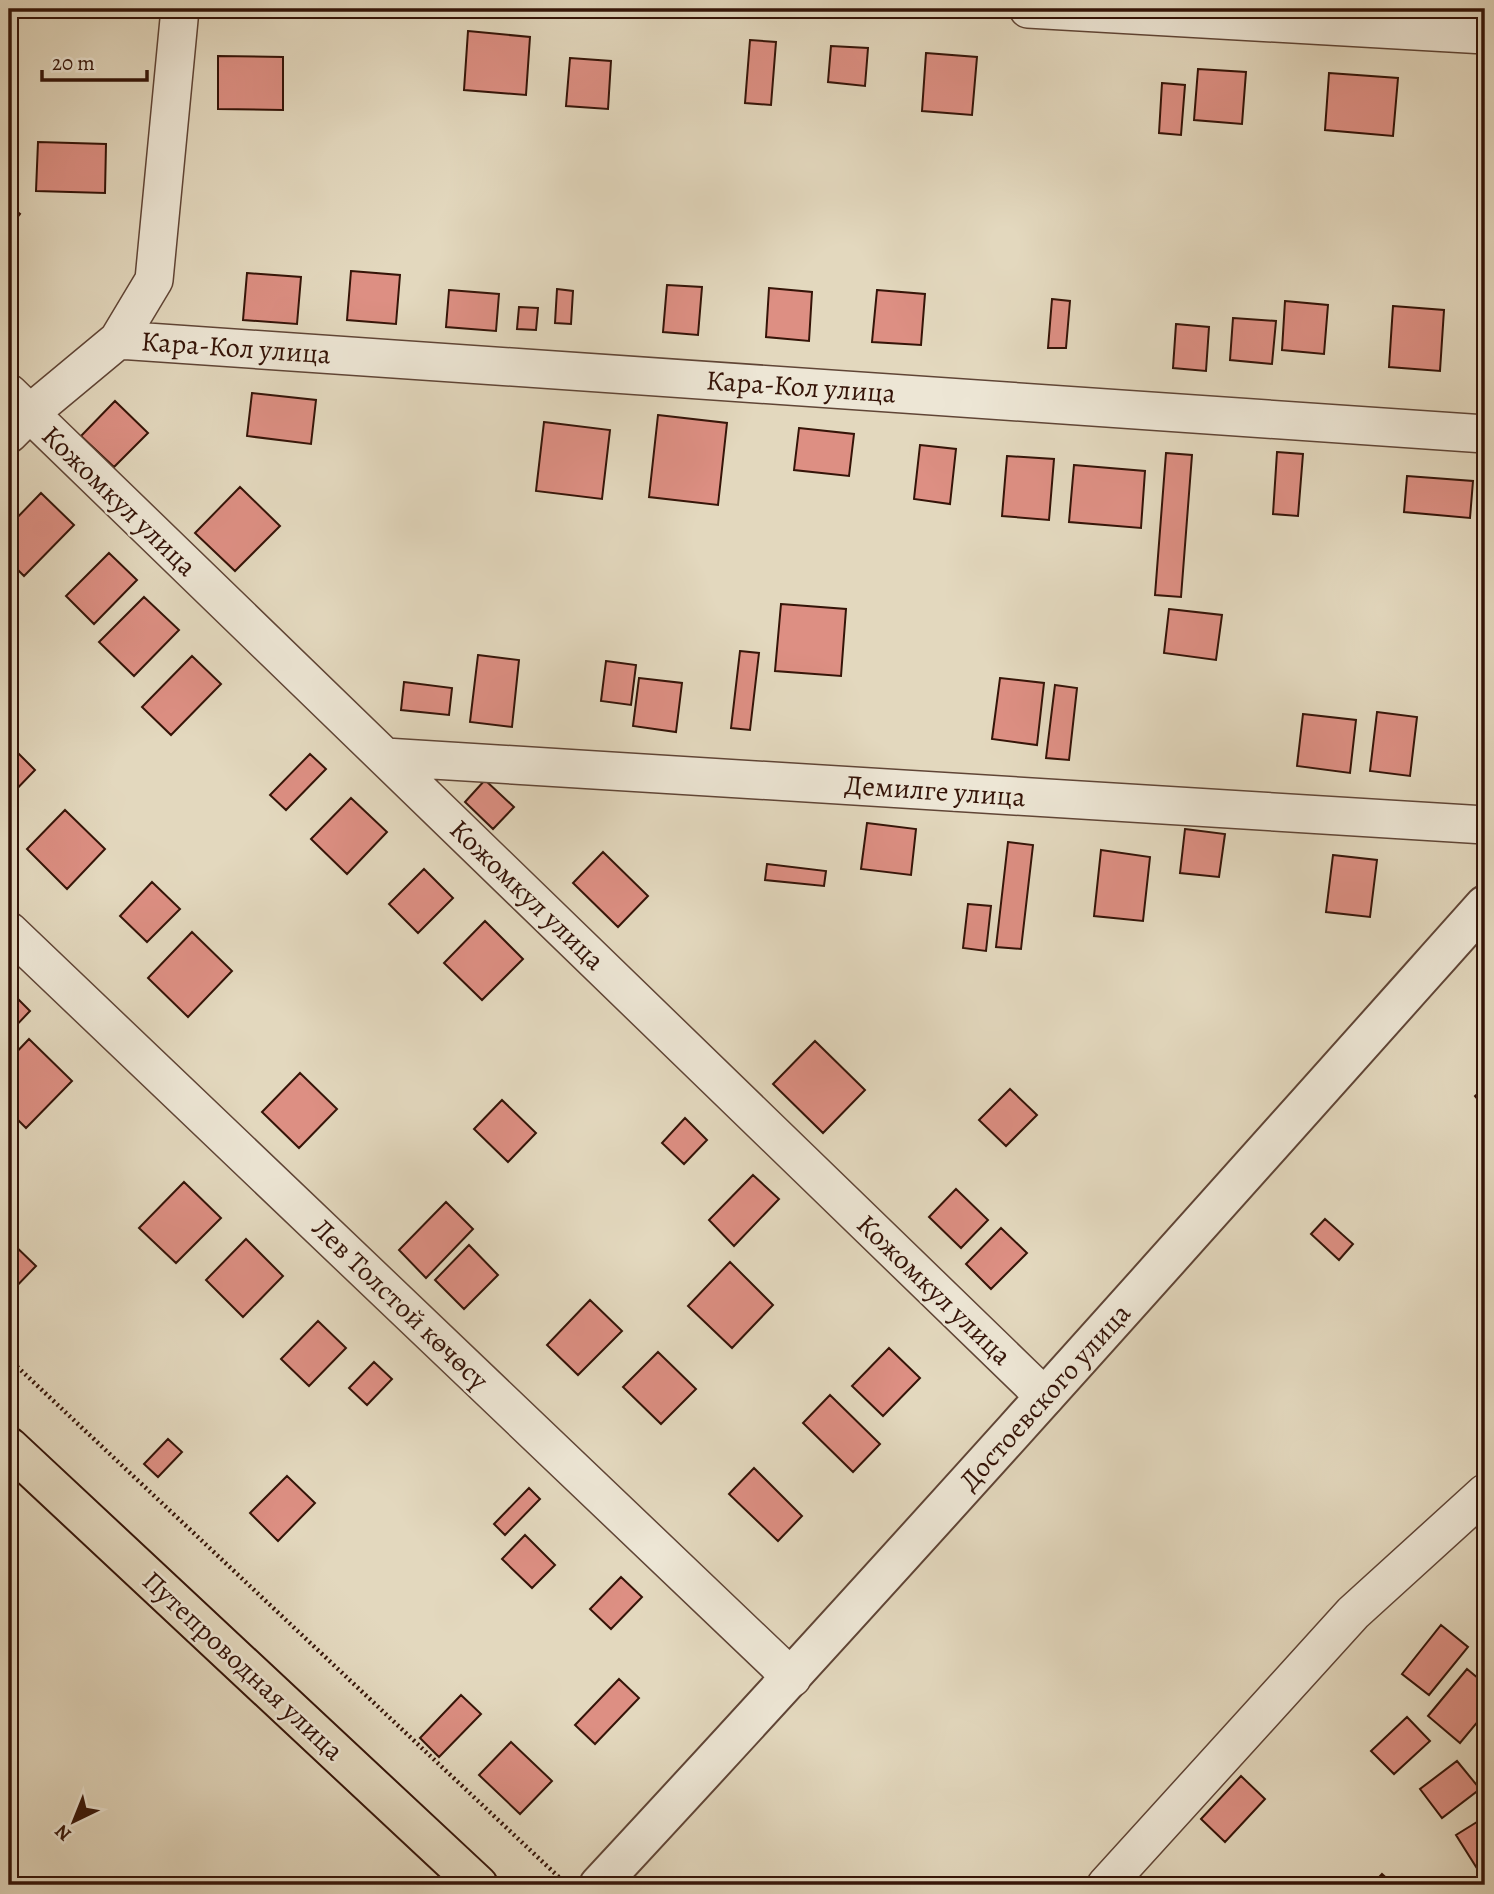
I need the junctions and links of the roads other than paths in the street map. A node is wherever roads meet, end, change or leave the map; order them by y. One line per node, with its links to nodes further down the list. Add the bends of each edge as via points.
1 (180, 9): 4 (street, via 154,280)
2 (1028, 9): 3 (street)
3 (1485, 35)
4 (118, 340): 5 (street); 6 (street, Кара-Кол улица)
5 (15, 414): 7 (street, Кожомкул улица)
6 (1485, 434)
7 (385, 757): 8 (street, Демилге улица); 11 (street, Кожомкул улица)
8 (1485, 825)
9 (1485, 905): 11 (street, Достоевского улица)
10 (9, 930): 14 (street, Лев Толстой көчөсү)
11 (1045, 1397): 14 (street, Достоевского улица)
12 (9, 1447): 15 (main road, Путепроводная улица)
13 (1485, 1493): 17 (street, via 1353,1613)
14 (792, 1678): 16 (street, Достоевского улица)
15 (478, 1885)
16 (599, 1885)
17 (1106, 1885)

